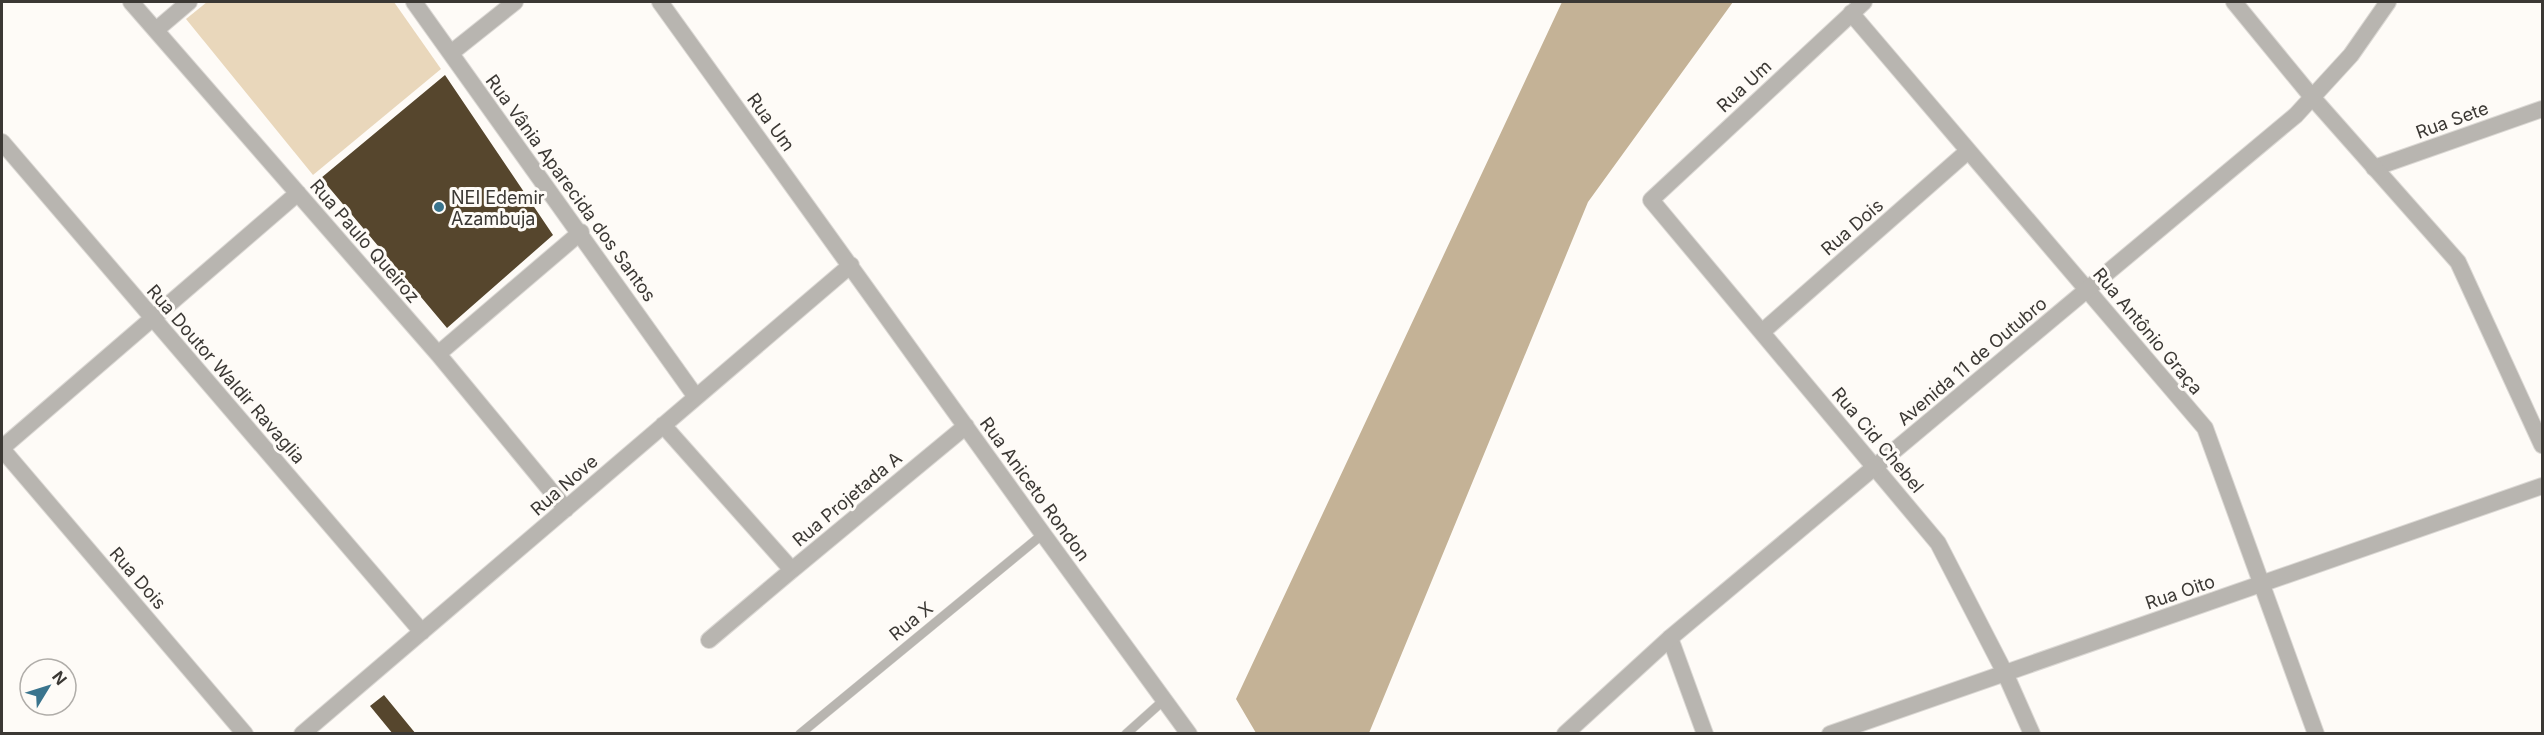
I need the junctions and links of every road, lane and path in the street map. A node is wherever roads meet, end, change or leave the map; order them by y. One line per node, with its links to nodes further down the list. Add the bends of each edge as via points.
1 (131, 2): 10 (street, Rua Paulo Queiroz)
2 (189, 2): 10 (street)
3 (414, 2): 11 (street, Rua Vânia Aparecida dos Santos)
4 (515, 2): 11 (street)
5 (660, 2): 20 (street, Rua Um)
6 (1864, 2): 9 (street, Rua Um)
7 (2234, 2): 12 (street)
8 (2388, 2): 12 (street, Avenida 11 de Outubro, via 2351,56)
9 (1851, 13): 15 (street, Rua Antônio Graça); 18 (street, Rua Um)
10 (156, 30): 17 (street, Rua Paulo Queiroz)
11 (451, 53): 19 (street, Rua Vânia Aparecida dos Santos)
12 (2312, 97): 16 (street); 21 (street, Avenida 11 de Outubro, via 2295,116)
13 (2542, 109): 16 (street, Rua Sete)
14 (2, 142): 22 (street, Rua Doutor Waldir Ravaglia)
15 (1968, 151): 21 (street, Rua Antônio Graça); 23 (street, Rua Dois)
16 (2374, 168): 28 (street, via 2458,262)
17 (298, 193): 22 (street); 24 (street, Rua Paulo Queiroz)
18 (1651, 200): 23 (street, Rua Cid Chebel)
19 (581, 232): 24 (street); 25 (street, Rua Vânia Aparecida dos Santos)
20 (850, 265): 25 (street, Rua Nove); 27 (street, Rua Aniceto Rondon)
21 (2087, 290): 30 (street, Avenida 11 de Outubro); 35 (street, Rua Antônio Graça, via 2205,428)
22 (152, 319): 29 (street); 36 (street, Rua Doutor Waldir Ravaglia)
23 (1762, 332): 30 (street, Rua Cid Chebel)
24 (438, 354): 32 (street, Rua Paulo Queiroz)
25 (696, 397): 26 (street, Rua Nove)
26 (663, 425): 32 (street, Rua Nove); 34 (street, Rua Projetada A)
27 (966, 426): 33 (street, Rua Aniceto Rondon); 34 (street, Rua Projetada A)
28 (2542, 445)
29 (2, 448): 41 (street, Rua Dois)
30 (1876, 467): 37 (street, Avenida 11 de Outubro); 39 (street, Rua Cid Chebel, via 1938,543)
31 (2542, 486): 35 (street, Rua Oito)
32 (566, 508): 36 (street, Rua Nove)
33 (1043, 534): 40 (street, Rua Aniceto Rondon); 43 (lane, Rua X)
34 (792, 570): 38 (street)
35 (2261, 584): 39 (street, Rua Oito); 50 (street, Rua Antônio Graça)
36 (422, 632): 42 (street, Rua Nove)
37 (1670, 638): 46 (street, Avenida 11 de Outubro); 47 (street)
38 (709, 640)
39 (2005, 673): 48 (street, Rua Oito); 49 (street, Rua Cid Chebel)
40 (1164, 700): 44 (lane); 45 (street, Rua Aniceto Rondon)
41 (245, 734)
42 (302, 734)
43 (800, 734)
44 (1126, 734)
45 (1189, 734)
46 (1565, 734)
47 (1705, 734)
48 (1830, 734)
49 (2032, 734)
50 (2316, 734)

